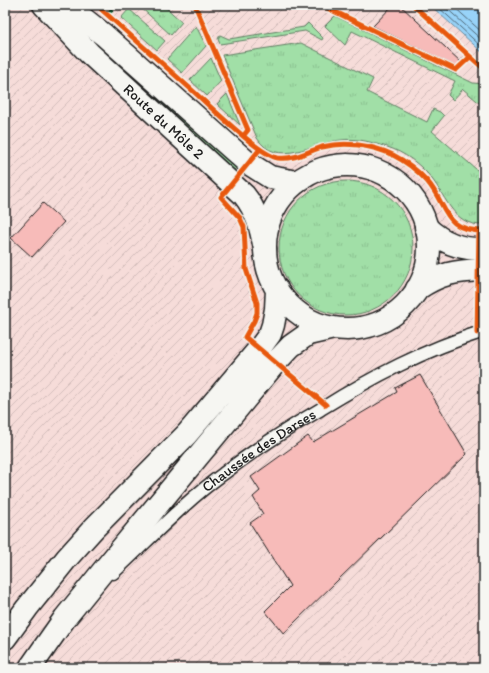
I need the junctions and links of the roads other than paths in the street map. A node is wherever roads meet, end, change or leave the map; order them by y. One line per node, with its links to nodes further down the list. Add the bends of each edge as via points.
1 (44, 5): 5 (main road, Route du Môle 2, via 89,54 244,195 260,224)
2 (66, 5): 3 (main road, Route du Môle 2, via 104,35 248,164 270,176)
3 (297, 182): 4 (main road, via 320,169 336,165 370,168 393,179 406,190 419,207); 5 (main road, via 275,207 268,223)
4 (426, 227): 6 (main road, via 448,243 467,249); 9 (main road, via 428,259)
5 (265, 249): 8 (main road, via 267,266)
6 (484, 249)
7 (484, 270): 9 (main road, via 450,273 435,278)
8 (277, 289): 10 (main road, via 298,313 320,324); 13 (main road, via 273,325 259,349 195,424 67,558)
9 (417, 289): 10 (main road, via 400,309 386,319 362,328)
10 (336, 328): 12 (main road, Chaussée des Darses, via 308,334 291,346 275,363)
11 (484, 331): 12 (lane, Chaussée des Darses, via 428,351 377,376 261,446 205,488)
12 (65, 618): 14 (main road, Chaussée des Darses)
13 (5, 638)
14 (30, 668)

